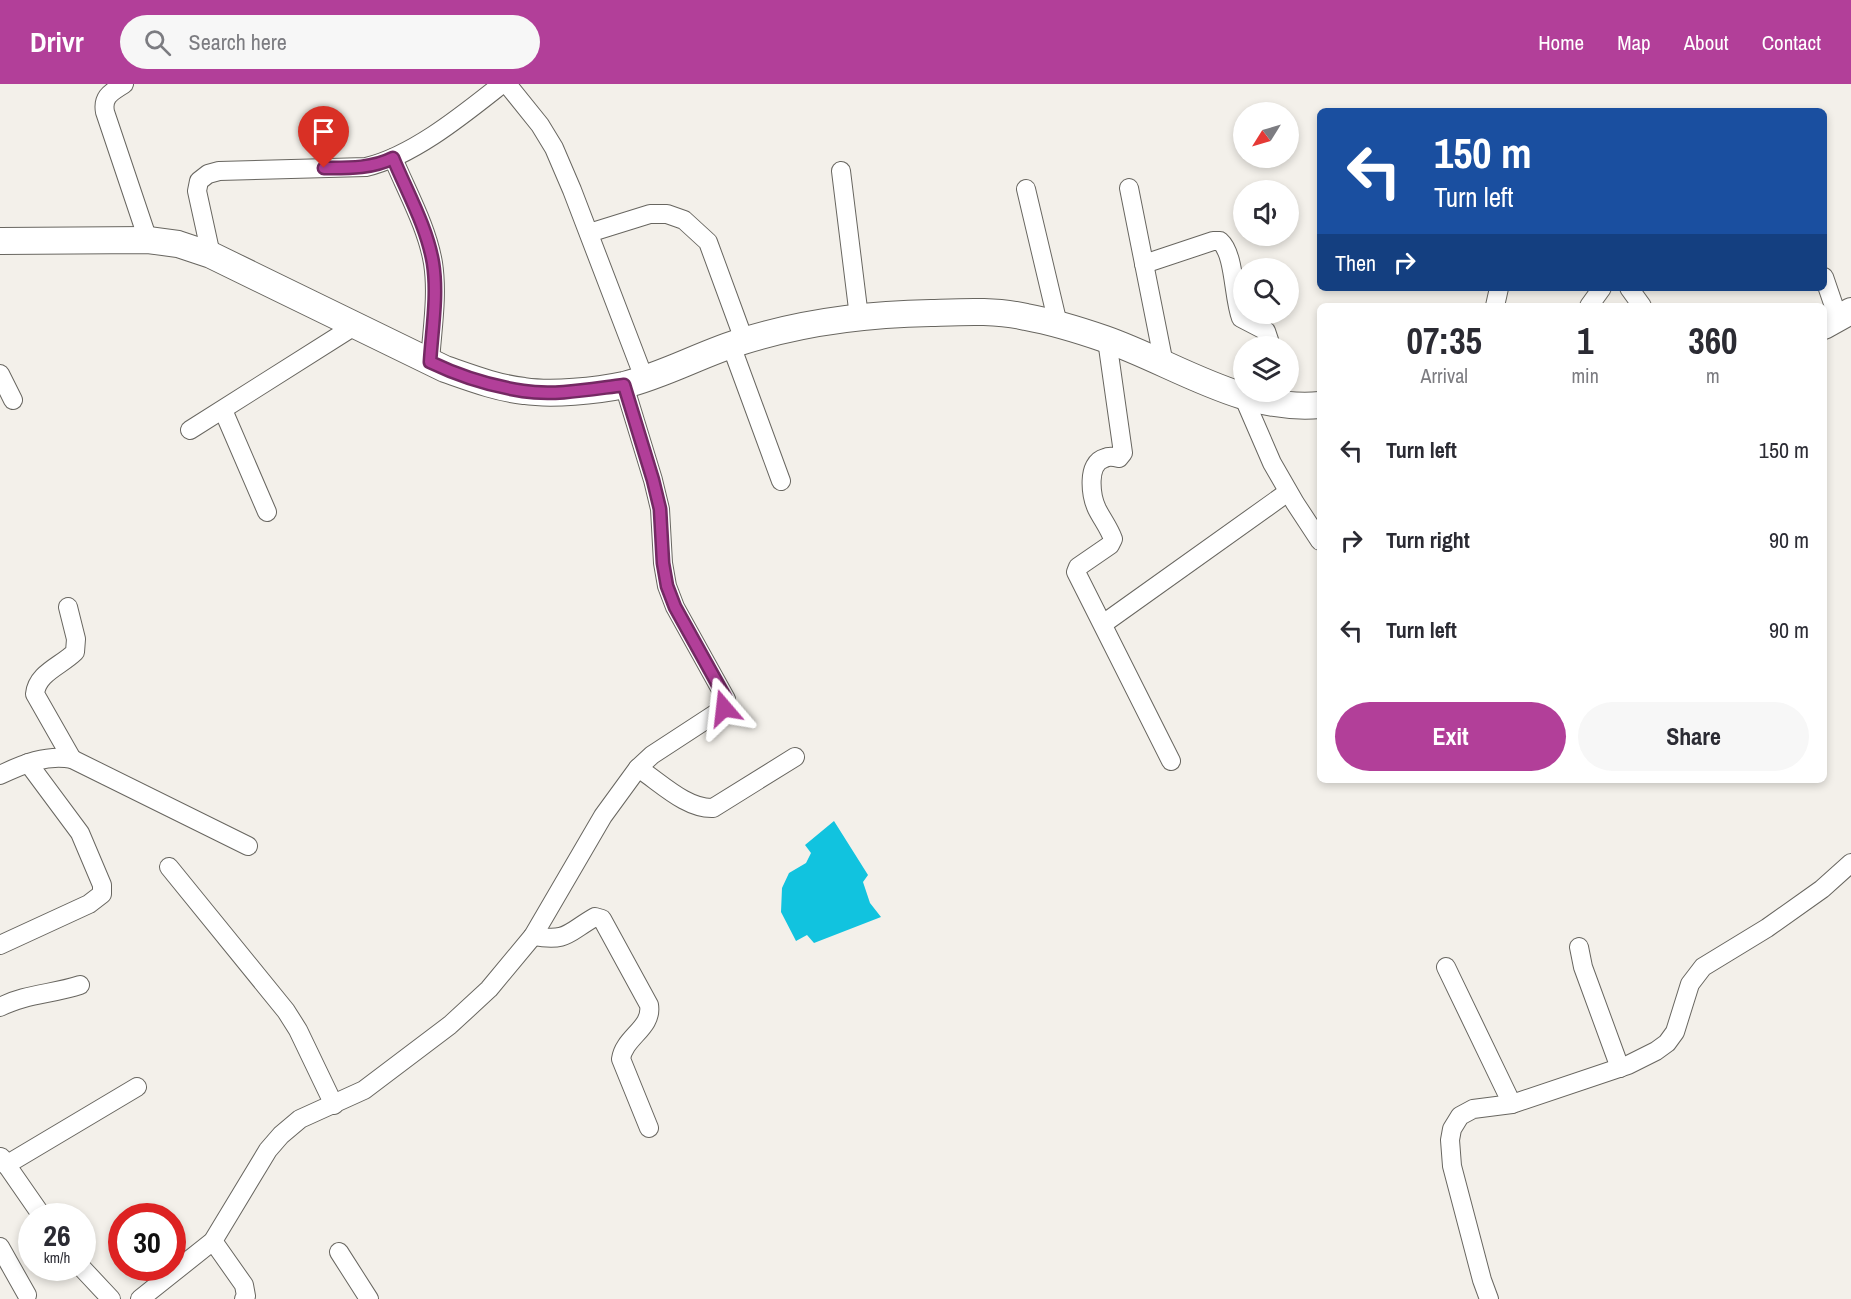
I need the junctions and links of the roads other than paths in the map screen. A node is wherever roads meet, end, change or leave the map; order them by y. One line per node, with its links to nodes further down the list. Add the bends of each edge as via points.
1 (124, 84): 9 (street, via 106,96 103,103)
2 (502, 84): 4 (street)
3 (507, 84): 8 (street, via 554,148)
4 (393, 158): 11 (street, via 366,167 208,174 199,181 197,191); 21 (street, via 433,262)
5 (841, 171): 14 (street)
6 (1129, 188): 12 (street)
7 (1026, 189): 16 (street)
8 (589, 233): 20 (street, via 650,214 684,220 708,242); 24 (street)
9 (148, 240): 10 (street); 11 (street, via 178,244)
10 (0, 241)
11 (211, 255): 17 (street)
12 (1144, 264): 18 (street, via 1220,241 1229,255 1241,318 1266,331); 22 (street)
13 (1827, 287): 15 (street)
14 (859, 317): 16 (street, via 983,312); 20 (street, via 801,325)
15 (1838, 319)
16 (1058, 324): 19 (street)
17 (356, 325): 21 (street); 30 (street)
18 (1268, 336)
19 (1107, 340): 22 (street); 37 (street, via 1124,453 1119,458 1097,462 1092,494 1113,539 1078,567 1077,572)
20 (738, 343): 24 (street); 32 (street)
21 (430, 362): 24 (street, via 480,381 524,391 576,391)
22 (1164, 364): 25 (street)
23 (0, 374): 26 (street)
24 (634, 381): 42 (street, via 660,509 667,586 726,699 724,708)
25 (1233, 388)
26 (13, 400)
27 (1258, 402): 33 (street, via 1272,463)
28 (1285, 402): 29 (street)
29 (1317, 405)
30 (223, 410): 31 (street); 34 (street)
31 (190, 430)
32 (781, 481)
33 (1288, 492): 35 (street); 37 (street)
34 (267, 512)
35 (1317, 537)
36 (68, 607): 39 (street, via 75,652 40,679 35,694)
37 (1103, 624): 40 (street)
38 (795, 757): 42 (street, via 713,808 689,803)
39 (72, 759): 41 (street, via 58,756); 44 (street)
40 (1171, 760)
41 (28, 763): 43 (street); 48 (street, via 80,833 102,885 102,894 89,904)
42 (638, 768): 47 (street, via 603,816)
43 (0, 775)
44 (248, 846)
45 (1851, 863): 53 (street, via 1767,928 1703,967 1690,984 1675,1032 1667,1042)
46 (169, 867): 56 (street, via 286,1011)
47 (532, 936): 56 (street, via 489,989 450,1025 364,1090); 57 (street, via 558,939 595,917 602,919 649,1005 647,1022 622,1050 621,1059)
48 (0, 945)
49 (1579, 947): 53 (street)
50 (1446, 967): 55 (street)
51 (80, 985): 52 (street, via 16,999)
52 (0, 1007)
53 (1620, 1068): 55 (street)
54 (136, 1087): 58 (street)
55 (1512, 1104): 69 (street, via 1473,1109 1460,1116 1450,1140 1454,1177)
56 (334, 1105): 60 (street, via 300,1119 280,1135)
57 (649, 1128)
58 (3, 1161): 59 (street)
59 (33, 1203)
60 (213, 1241): 66 (street); 67 (street, via 244,1285)
61 (0, 1247): 64 (street)
62 (339, 1252): 68 (street)
63 (94, 1281): 65 (street)
64 (27, 1295)
65 (111, 1299)
66 (140, 1299)
67 (244, 1299)
68 (369, 1299)
69 (1490, 1299)

